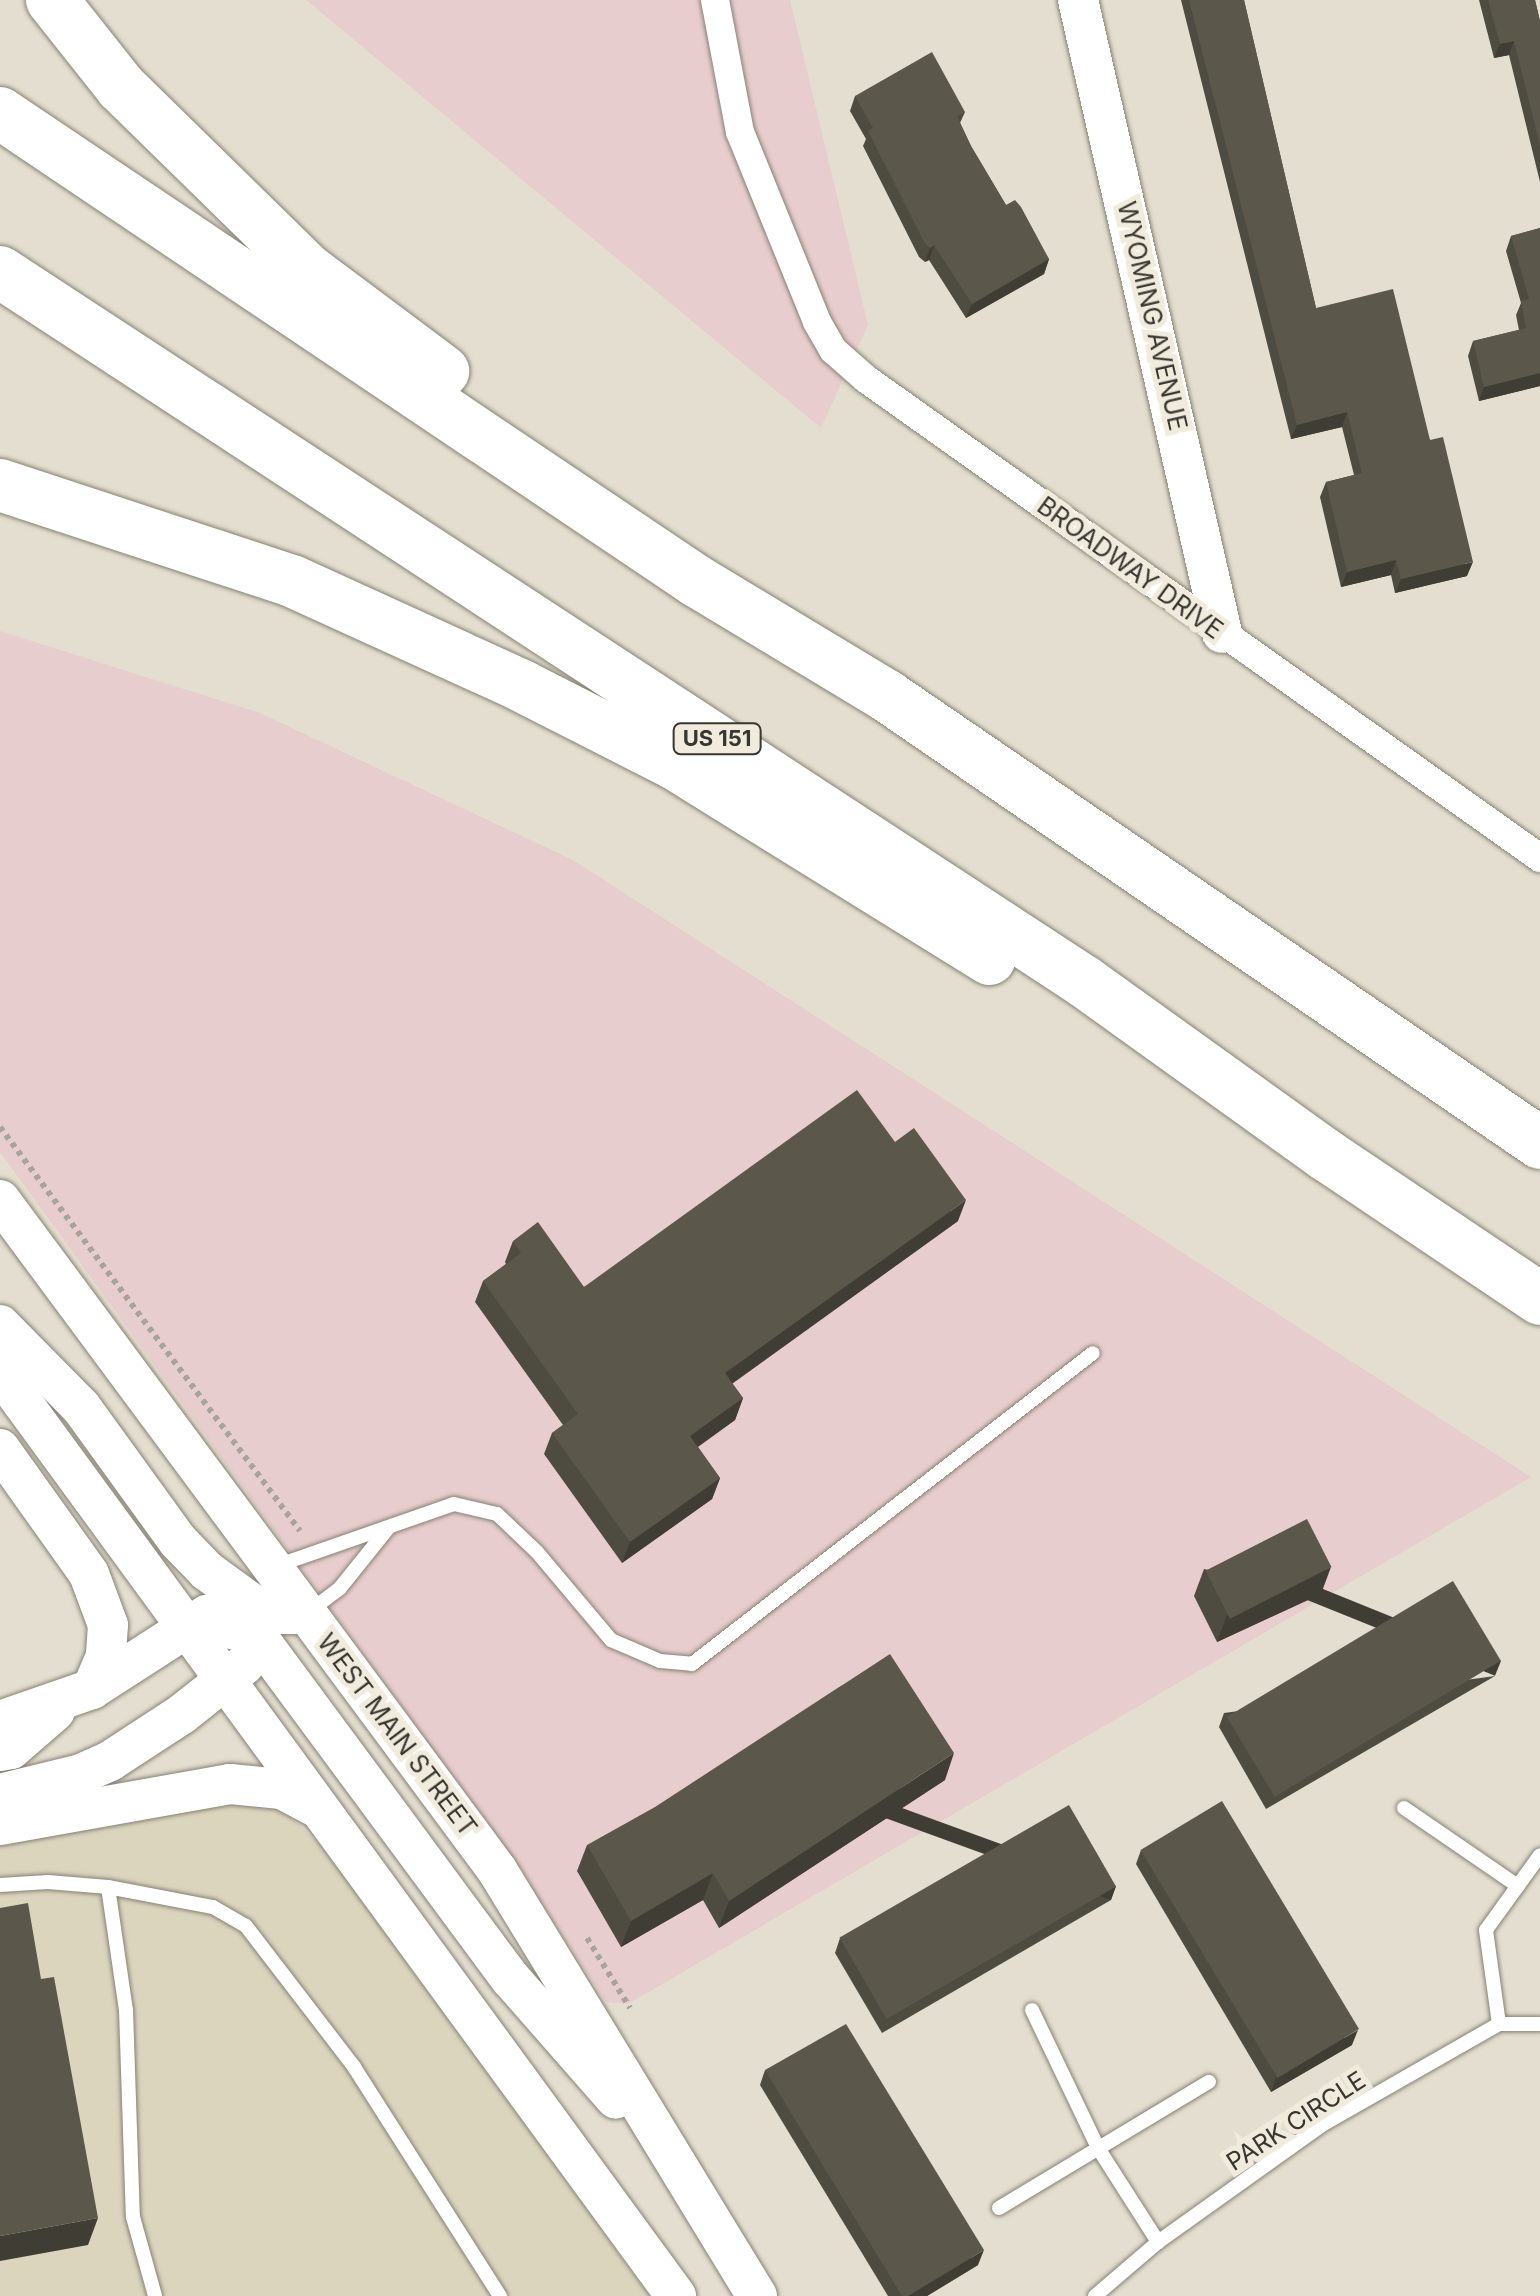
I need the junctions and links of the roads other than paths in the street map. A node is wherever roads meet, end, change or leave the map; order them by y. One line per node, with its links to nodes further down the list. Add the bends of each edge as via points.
1 (52, 0): 7 (highway, via 121,86 308,270 525,432)
2 (715, 0): 8 (street, BROADWAY DRIVE, via 740,132 834,350)
3 (1078, 0): 8 (main road, WYOMING AVENUE)
4 (0, 113): 7 (highway)
5 (0, 272): 12 (highway, US 151, via 1085,982)
6 (0, 485): 12 (highway, via 292,580 675,764)
7 (698, 582): 10 (highway, via 886,696)
8 (1222, 633): 9 (street, BROADWAY DRIVE)
9 (1540, 858)
10 (1540, 1143)
11 (0, 1200): 19 (main road, WEST MAIN STREET)
12 (1424, 1220): 13 (highway, US 151)
13 (1540, 1299)
14 (0, 1326): 20 (main road, via 81,1407 178,1541)
15 (1093, 1352): 18 (lane, via 692,1664 660,1661 610,1640 497,1514 454,1504)
16 (0, 1372): 22 (main road)
17 (0, 1449): 25 (main road, via 89,1574 108,1624 106,1656)
18 (389, 1527): 19 (lane); 21 (lane, via 340,1588)
19 (270, 1568): 20 (main road); 21 (main road, WEST MAIN STREET)
20 (235, 1594): 21 (main road, via 280,1614); 22 (main road)
21 (306, 1614): 23 (main road); 41 (main road, WEST MAIN STREET, via 497,1870)
22 (188, 1628): 23 (main road, via 221,1626); 24 (main road); 25 (main road)
23 (265, 1647): 24 (main road); 41 (main road, via 511,1979)
24 (226, 1679): 28 (main road, via 110,1761); 30 (main road)
25 (79, 1695): 26 (main road); 27 (main road)
26 (0, 1721)
27 (0, 1751)
28 (0, 1794)
29 (1404, 1808): 34 (lane)
30 (319, 1810): 31 (main road, via 282,1789 230,1784); 46 (main road)
31 (0, 1825)
32 (1540, 1855): 34 (lane)
33 (0, 1885): 35 (lane)
34 (1518, 1886): 37 (lane, via 1486,1930)
35 (108, 1887): 44 (lane, via 126,2010 133,2217); 45 (lane, via 213,1907 246,1926 354,2067)
36 (1032, 2010): 40 (lane)
37 (1498, 2024): 38 (lane, PARK CIRCLE); 43 (lane, PARK CIRCLE, via 1322,2125)
38 (1540, 2024)
39 (1208, 2082): 40 (lane)
40 (1098, 2148): 42 (lane); 43 (lane)
41 (674, 2166): 47 (main road, WEST MAIN STREET)
42 (999, 2208)
43 (1158, 2242): 48 (lane, PARK CIRCLE)
44 (155, 2296)
45 (500, 2296)
46 (676, 2296)
47 (757, 2296)
48 (1095, 2296)

